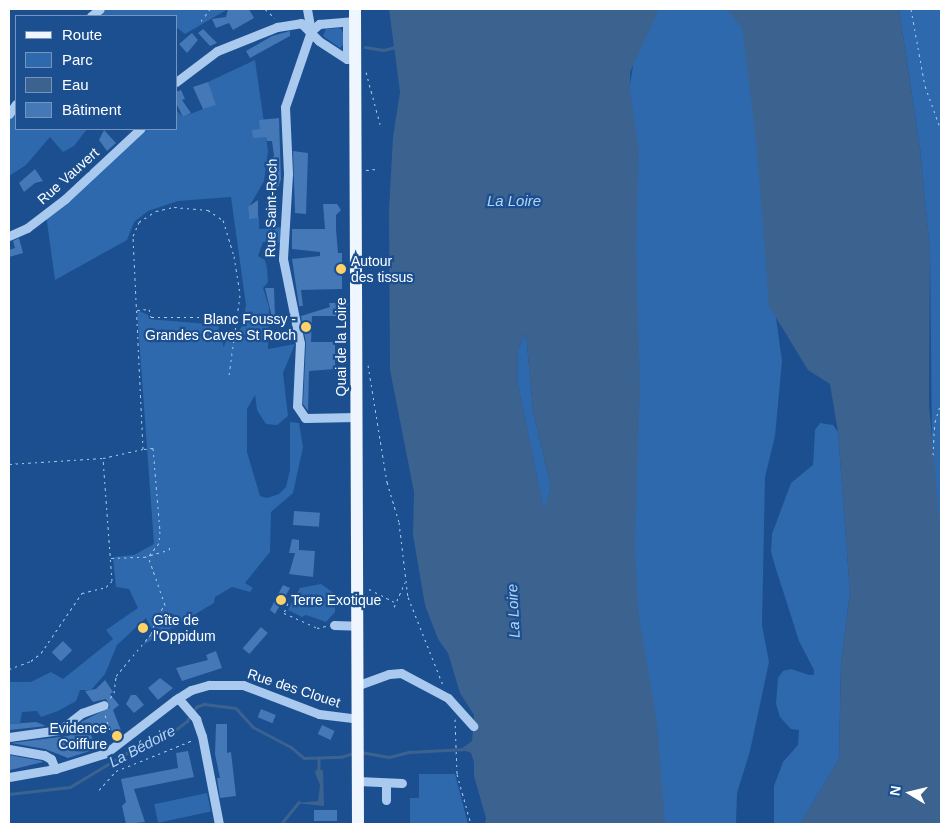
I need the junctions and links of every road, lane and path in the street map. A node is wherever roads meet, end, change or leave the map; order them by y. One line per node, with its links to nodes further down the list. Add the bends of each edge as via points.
1 (210, 9): 6 (path)
2 (265, 9): 7 (path)
3 (307, 9): 8 (street, Rue Saint-Roch)
4 (911, 9): 13 (path, via 925,86)
5 (352, 17): 8 (street, via 319,24); 9 (main road, Quai de la Loire)
6 (200, 21)
7 (281, 26): 8 (street, via 301,23); 10 (street, via 217,51)
8 (311, 31): 9 (street, via 319,41); 24 (street, Rue Saint-Roch, via 285,107 288,174 283,259 300,343 297,406 305,418)
9 (352, 60): 11 (path, via 365,68); 24 (main road, Quai de la Loire)
10 (178, 80)
11 (380, 124)
12 (139, 130): 16 (street, Rue Vauvert, via 65,199 27,228)
13 (941, 130)
14 (378, 169): 15 (path)
15 (363, 170)
16 (9, 236)
17 (136, 310): 18 (path, via 149,309 151,317); 18 (path, via 135,229 138,222 156,210 180,207 208,210 223,220 236,267 240,295); 25 (path)
18 (237, 317): 22 (path)
19 (941, 327): 20 (path)
20 (941, 360)
21 (367, 362): 32 (path, via 387,482 399,522)
22 (229, 375)
23 (941, 402): 26 (path, via 935,422)
24 (356, 417): 38 (main road, Quai de la Loire)
25 (143, 450): 27 (path); 30 (path, via 153,448 160,531 159,544)
26 (933, 454)
27 (103, 458): 28 (path); 31 (path)
28 (9, 464)
29 (170, 546): 30 (path, via 169,550)
30 (148, 556): 31 (path); 43 (path, via 165,605 157,615 151,634 116,676 114,693)
31 (111, 558): 39 (path, via 110,584 82,593 41,653 31,661)
32 (405, 582): 35 (path); 42 (path, via 412,615)
33 (372, 590): 35 (path)
34 (283, 600): 37 (path, via 288,603 284,613 317,628)
35 (397, 603): 36 (path)
36 (394, 607)
37 (334, 625): 38 (street)
38 (358, 626): 40 (main road, Quai de la Loire)
39 (9, 669)
40 (356, 686): 42 (street, via 389,674 402,673); 44 (main road, Quai de la Loire)
41 (178, 698): 44 (street, Rue des Clouet, via 191,690 229,683 318,714); 46 (street, via 196,719); 49 (street, Rue des Clouet)
42 (448, 698): 45 (street)
43 (104, 705): 47 (street, via 82,713 60,730); 49 (path, via 109,732)
44 (357, 719): 51 (main road)
45 (473, 726)
46 (202, 736): 56 (path, via 116,771); 58 (street)
47 (9, 737)
48 (455, 739): 60 (path, via 455,755)
49 (117, 746): 52 (street, Rue des Clouet, via 94,758)
50 (9, 749): 52 (street, via 44,755 51,759)
51 (357, 763): 55 (street); 59 (main road)
52 (55, 769): 53 (street, Rue des Clouet)
53 (9, 777)
54 (402, 783): 55 (street)
55 (386, 784): 57 (street)
56 (99, 790)
57 (386, 800)
58 (219, 824)
59 (358, 824)
60 (470, 824)

